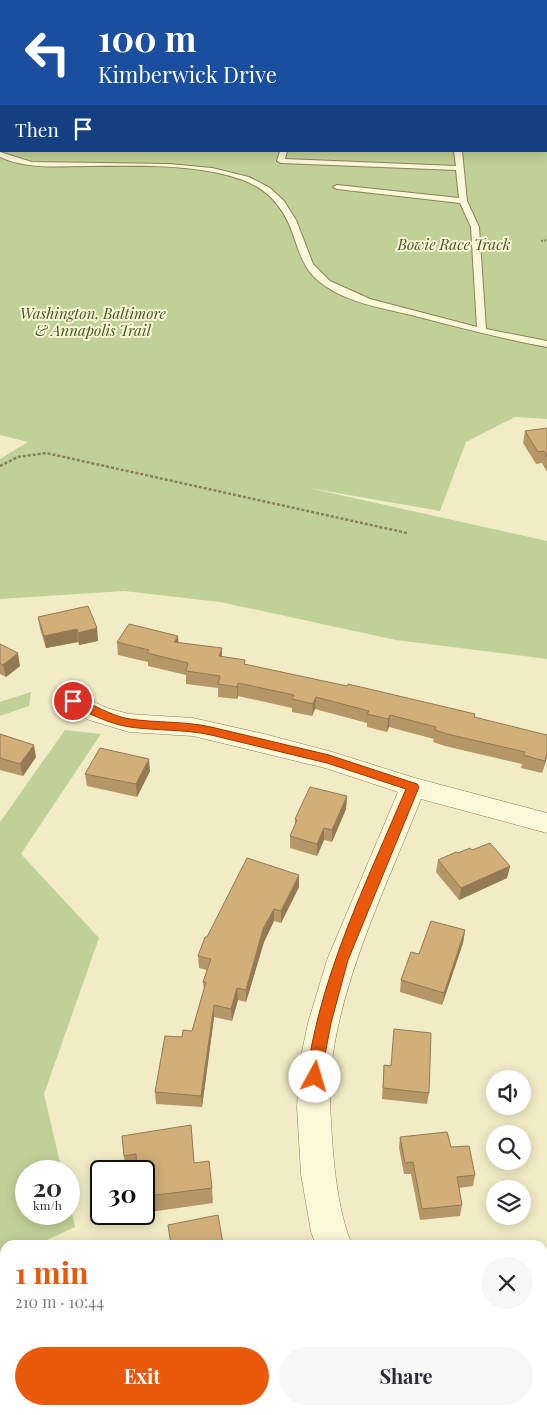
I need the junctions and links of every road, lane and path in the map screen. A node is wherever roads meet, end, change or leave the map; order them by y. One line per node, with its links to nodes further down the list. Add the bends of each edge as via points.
1 (284, 152): 4 (lane, via 281,161)
2 (458, 152): 4 (lane)
3 (0, 154): 9 (lane, via 17,162 35,164 166,167 213,171 247,179 282,202 294,225 305,259 316,275 327,283 360,297)
4 (459, 168): 6 (lane)
5 (337, 187): 6 (lane)
6 (463, 201): 9 (lane, via 475,227)
7 (541, 240): 8 (path)
8 (547, 240)
9 (482, 330): 10 (lane)
10 (547, 344)
11 (0, 466): 12 (path, via 18,457 46,454)
12 (407, 533)
13 (73, 701): 14 (street, via 98,714 129,723 211,731 329,760)
14 (413, 787): 15 (street); 16 (street, via 342,960 316,1062 313,1107 318,1174)
15 (547, 823)
16 (332, 1240)

